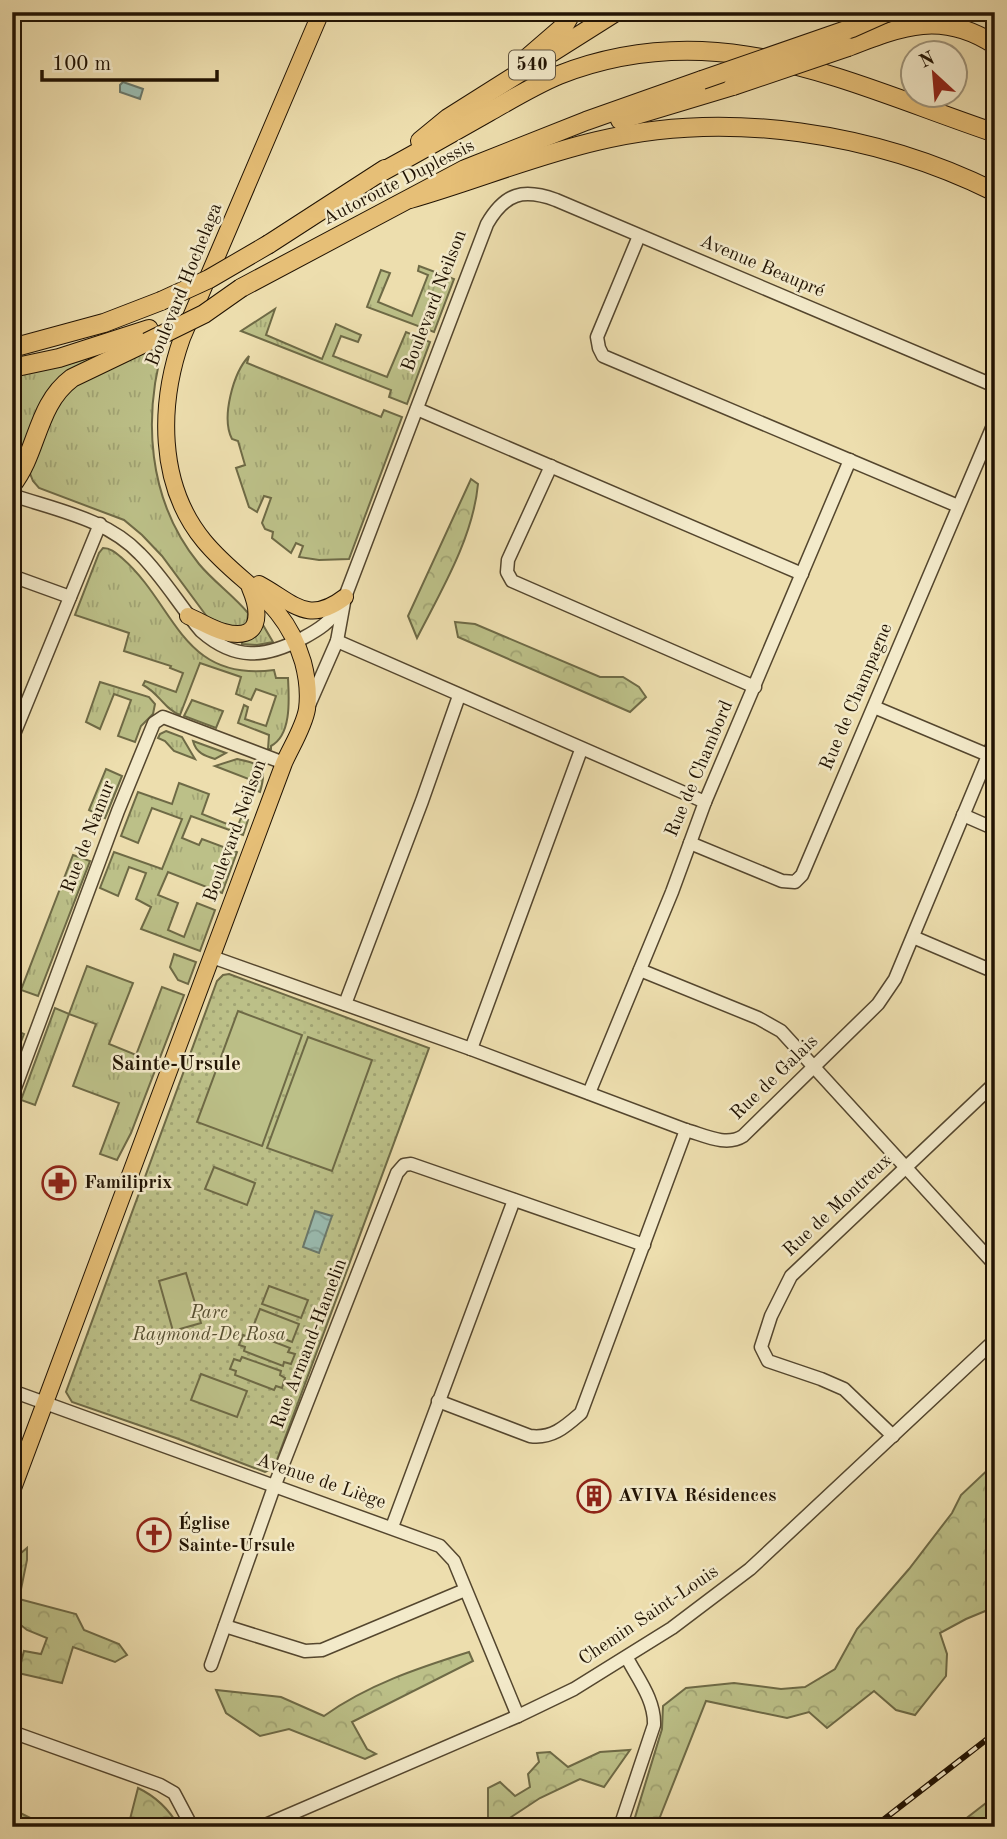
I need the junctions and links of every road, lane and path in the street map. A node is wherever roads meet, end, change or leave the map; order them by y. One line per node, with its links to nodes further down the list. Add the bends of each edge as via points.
1 (321, 12): 28 (main road, Boulevard Hochelaga, via 182,338 168,387 167,447 180,498 203,540)
2 (572, 12): 7 (highway, via 564,26)
3 (600, 12): 7 (highway)
4 (616, 12): 8 (highway, Autoroute Duplessis / 540)
5 (888, 12): 10 (highway, Autoroute Duplessis, bridge)
6 (995, 45): 10 (highway, bridge, via 966,29 939,24 904,26 680,104)
7 (511, 72): 8 (highway)
8 (448, 118): 11 (highway, Autoroute Duplessis / 540)
9 (995, 133): 11 (highway, via 803,65 742,53 674,49 615,58 559,75)
10 (525, 146): 14 (highway, Autoroute Duplessis, via 465,169)
11 (378, 174): 17 (highway, Autoroute Duplessis / 540, bridge, via 209,279 104,323)
12 (995, 192): 14 (highway, via 866,144 745,128 630,134 586,143)
13 (513, 196): 15 (street, Avenue Beaupré, via 542,195); 20 (street, Boulevard Neilson, via 499,205 486,224)
14 (410, 200): 16 (highway, Autoroute Duplessis, bridge)
15 (639, 236): 19 (street, Avenue Beaupré); 22 (street, via 597,337 603,356)
16 (148, 336): 18 (highway, Autoroute Duplessis); 24 (highway, via 61,386 44,412 20,476)
17 (12, 348)
18 (12, 368)
19 (995, 386)
20 (416, 408): 23 (street); 32 (street, Boulevard Neilson)
21 (995, 421): 26 (street, Rue de Champagne)
22 (850, 460): 26 (street); 29 (street, Rue de Chambord)
23 (551, 466): 29 (street); 36 (street, via 508,560 512,581)
24 (12, 485)
25 (12, 495): 27 (street)
26 (958, 506): 38 (street, Rue de Champagne)
27 (100, 524): 31 (street); 33 (street, via 138,551)
28 (235, 571): 32 (main road, via 312,611 331,607); 33 (main road, via 255,600 255,627 234,635); 34 (main road, Boulevard Hochelaga, via 276,609)
29 (803, 573): 36 (street, Rue de Chambord)
30 (12, 576): 31 (street)
31 (70, 597): 40 (street)
32 (345, 597): 34 (street, via 330,621); 35 (street, Boulevard Neilson)
33 (188, 616): 34 (street, via 212,640 234,651 274,651)
34 (296, 641): 39 (main road, Boulevard Hochelaga, via 306,676)
35 (337, 641): 37 (street); 39 (street, Boulevard Neilson)
36 (755, 687): 45 (street, Rue de Chambord)
37 (459, 696): 42 (street); 53 (street)
38 (874, 707): 43 (street); 48 (street, Rue de Champagne, via 803,875 794,882)
39 (307, 711): 44 (main road, Boulevard Neilson)
40 (12, 739)
41 (995, 739): 43 (street, Rue de Galais)
42 (581, 750): 45 (street); 54 (street)
43 (988, 755): 46 (street, Rue de Galais)
44 (284, 763): 50 (main road, Boulevard Neilson); 58 (street, Rue de Namur, via 163,717 154,723)
45 (705, 802): 48 (street, Rue de Chambord)
46 (964, 815): 47 (street); 49 (street, Rue de Galais)
47 (995, 829)
48 (690, 843): 51 (street, Rue de Chambord)
49 (913, 937): 52 (street); 55 (street, Rue de Galais, via 878,1004)
50 (212, 957): 53 (street); 67 (main road, Boulevard Neilson)
51 (640, 970): 55 (street, via 770,1024); 57 (street, Rue de Chambord)
52 (995, 972)
53 (345, 1004): 54 (street)
54 (471, 1049): 57 (street)
55 (814, 1067): 59 (street, Rue de Galais, via 735,1142); 60 (street)
56 (995, 1083): 60 (street, Rue de Montreux)
57 (589, 1093): 59 (street)
58 (12, 1096)
59 (687, 1130): 62 (street)
60 (906, 1168): 63 (street); 68 (street, Rue de Montreux, via 791,1276 761,1347 768,1361 844,1390)
61 (514, 1200): 62 (street); 66 (street); 69 (street, Rue Armand-Hamelin, via 411,1164 397,1173)
62 (644, 1245): 66 (street, via 581,1413 570,1423 544,1437 530,1436)
63 (995, 1265)
64 (995, 1340): 68 (street, Chemin Saint-Louis)
65 (12, 1391): 67 (street, Avenue de Liège)
66 (438, 1401): 71 (street)
67 (46, 1404): 69 (street, Avenue de Liège); 70 (main road, Boulevard Neilson)
68 (893, 1436): 74 (street, Chemin Saint-Louis, via 750,1569)
69 (274, 1487): 71 (street, Avenue de Liège); 73 (street, Rue Armand-Hamelin)
70 (12, 1491)
71 (392, 1527): 72 (street, Avenue de Liège, via 447,1552)
72 (465, 1590): 73 (street, via 322,1650 305,1651); 76 (street, Avenue de Liège)
73 (225, 1626): 75 (street, Rue Armand-Hamelin)
74 (626, 1658): 76 (street, Chemin Saint-Louis); 80 (street, via 655,1715)
75 (211, 1665)
76 (518, 1716): 79 (street, Chemin Saint-Louis)
77 (12, 1732): 78 (street, via 160,1785 174,1793)
78 (192, 1827)
79 (261, 1827)
80 (620, 1827)

